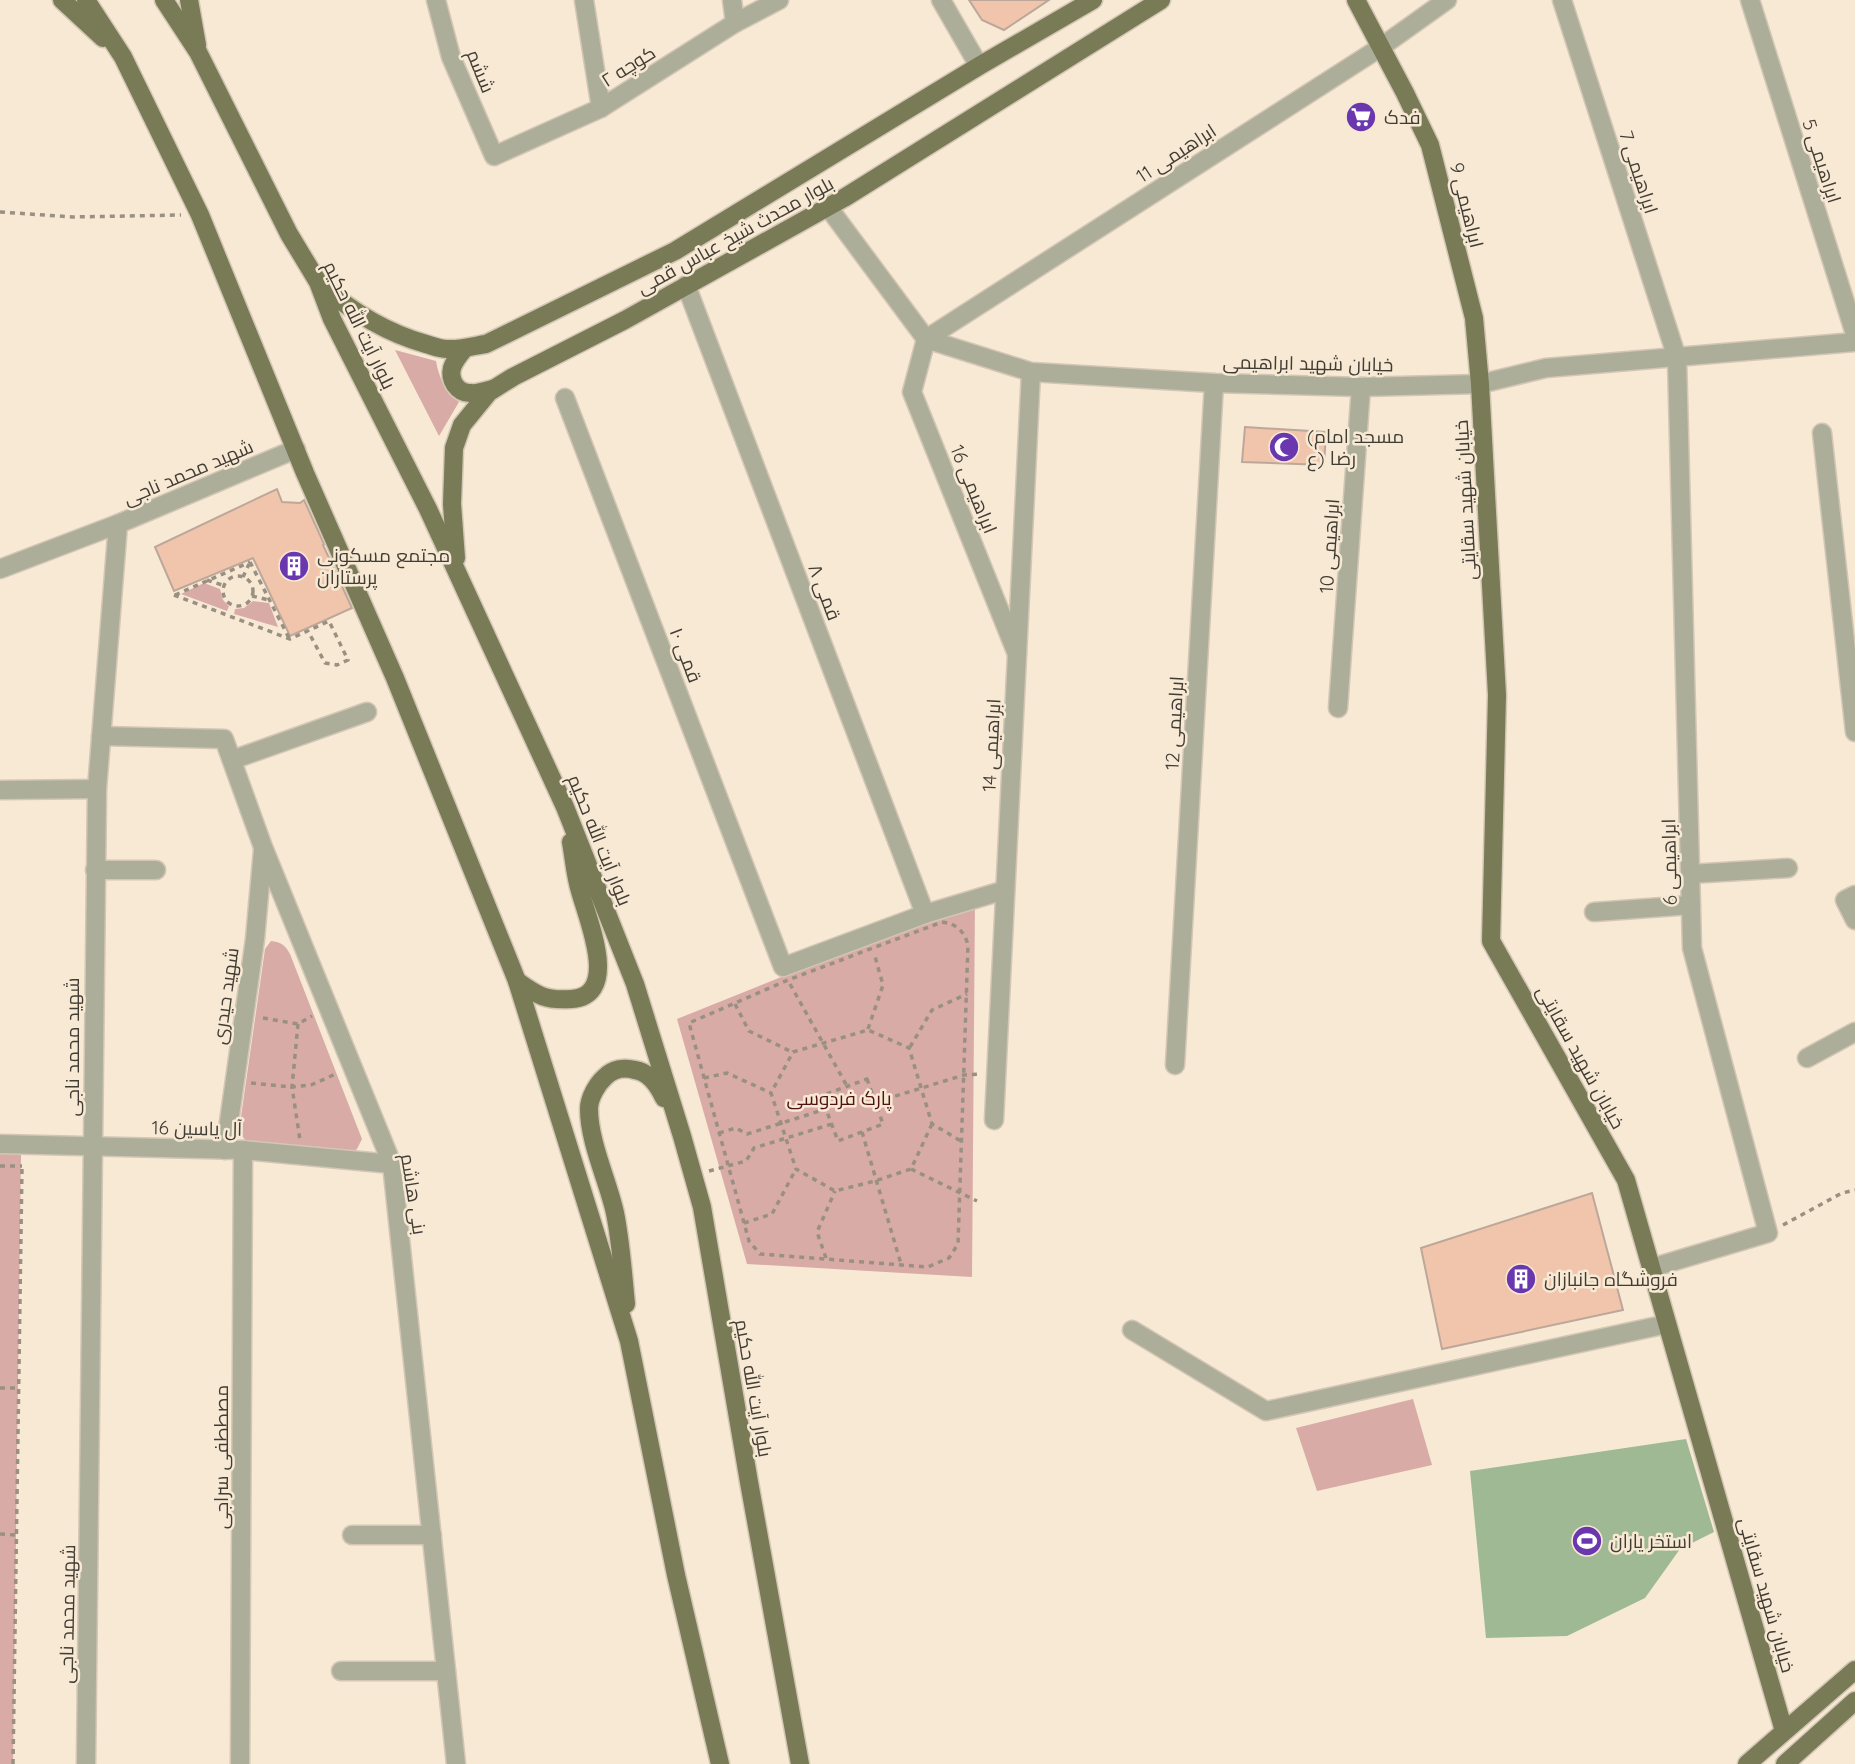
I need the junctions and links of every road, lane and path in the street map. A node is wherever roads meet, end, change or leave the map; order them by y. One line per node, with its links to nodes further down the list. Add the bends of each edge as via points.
1 (62, 0): 19 (main road)
2 (86, 0): 19 (main road)
3 (164, 0): 18 (main road, بلوار آیت الله حکیم)
4 (189, 0): 18 (main road)
5 (436, 0): 22 (street, ششم, via 451,57)
6 (584, 0): 21 (street)
7 (732, 0): 16 (street)
8 (779, 0): 16 (street, کوچه ۲)
9 (941, 0): 20 (street)
10 (1093, 0): 20 (main road, بلوار محدث شیخ عباس قمی)
11 (1161, 0): 23 (main road, بلوار محدث شیخ عباس قمی)
12 (1356, 0): 17 (main road, ابراهیمی 9)
13 (1447, 0): 17 (street, ابراهیمی 11)
14 (1562, 0): 32 (street, ابراهیمی 7)
15 (1750, 0): 28 (street, ابراهیمی 5)
16 (736, 23): 21 (street, کوچه ۲)
17 (1381, 47): 29 (street, ابراهیمی 11); 35 (main road, ابراهیمی 9, via 1430,145 1474,318)
18 (198, 52): 26 (main road, بلوار آیت الله حکیم)
19 (123, 57): 25 (main road)
20 (979, 66): 31 (main road, بلوار محدث شیخ عباس قمی, via 675,251 486,344)
21 (601, 108): 22 (street, کوچه ۲)
22 (494, 156)
23 (828, 207): 27 (main road, بلوار محدث شیخ عباس قمی); 29 (street)
24 (0, 212): 25 (path, via 73,218)
25 (200, 215): 40 (main road)
26 (318, 282): 31 (main road, بلوار محدث شیخ عباس قمی, via 341,302 389,330 446,350); 44 (main road, بلوار آیت الله حکیم)
27 (686, 285): 37 (main road, بلوار محدث شیخ عباس قمی); 73 (street, قمی ۸)
28 (1855, 334)
29 (926, 339): 33 (street, خیابان شهید ابراهیمی); 55 (street, ابراهیمی 16, via 912,392)
30 (1855, 342): 32 (street, خیابان شهید ابراهیمی)
31 (465, 348): 37 (main road, via 451,370 452,382 471,394)
32 (1676, 358): 35 (street, خیابان شهید ابراهیمی, via 1546,368); 68 (street, ابراهیمی 6)
33 (1031, 372): 34 (street, خیابان شهید ابراهیمی); 55 (street, ابراهیمی 14)
34 (1214, 383): 36 (street, خیابان شهید ابراهیمی); 89 (street, ابراهیمی 12)
35 (1480, 384): 36 (street, خیابان شهید ابراهیمی); 130 (main road, خیابان شهید سقایتی, via 1497,695 1491,941 1626,1180)
36 (1361, 387): 56 (street, ابراهیمی 10)
37 (494, 389): 44 (main road, بلوار محدث شیخ عباس قمی, via 462,425 454,447 452,504)
38 (565, 398): 76 (street, قمی ۱۰)
39 (1822, 433): 54 (street)
40 (296, 449): 41 (street, شهید محمد ناجی); 77 (main road, via 395,678)
41 (118, 524): 43 (street); 59 (street, شهید محمد ناجی)
42 (250, 562): 45 (path); 46 (path); 49 (path)
43 (0, 569)
44 (458, 576): 63 (main road, بلوار آیت الله حکیم)
45 (243, 578): 47 (path, via 231,579); 48 (path, via 252,585)
46 (207, 580): 47 (path); 51 (path, via 174,595)
47 (225, 586): 50 (path, via 226,599)
48 (252, 596): 49 (path); 50 (path, via 248,603)
49 (270, 600): 53 (path)
50 (234, 605): 51 (path)
51 (229, 616): 53 (path)
52 (308, 631): 52 (path, via 329,621 348,660 337,665 325,663); 53 (path)
53 (290, 639)
54 (1850, 644): 58 (street)
55 (1017, 654): 69 (street, ابراهیمی 14)
56 (1338, 708)
57 (367, 712): 60 (street)
58 (1855, 732)
59 (102, 736): 60 (street, بنی هاشم, via 224,739); 61 (street, شهید محمد ناجی)
60 (232, 761): 64 (street, بنی هاشم)
61 (97, 789): 62 (street); 66 (street, شهید محمد ناجی)
62 (0, 790)
63 (565, 807): 77 (main road, via 578,887 599,961 598,979 579,998 554,1001); 107 (main road, بلوار آیت الله حکیم, via 635,984)
64 (263, 847): 80 (street, بنی هاشم); 81 (street, شهید حیدری)
65 (1788, 868): 68 (street)
66 (95, 870): 67 (street); 111 (street, شهید محمد ناجی)
67 (156, 870)
68 (1690, 874): 71 (street, ابراهیمی 6)
69 (1005, 890): 73 (street); 91 (street, ابراهیمی 14)
70 (1855, 895): 74 (street, via 1845,900)
71 (1691, 905): 72 (street); 127 (street, ابراهیمی 6, via 1692,948)
72 (1594, 912)
73 (925, 914): 76 (street)
74 (1855, 920)
75 (873, 947): 76 (path); 78 (path, via 934,924 950,923 965,935 968,946); 83 (path, via 883,985)
76 (786, 974): 79 (path); 85 (path)
77 (517, 981): 133 (main road)
78 (967, 994): 86 (path, via 932,1010); 92 (path)
79 (735, 1004): 87 (path, via 749,1031); 93 (path, via 689,1023)
80 (330, 1007): 82 (path); 90 (street, بنی هاشم)
81 (244, 1014): 82 (path); 94 (street, شهید حیدری)
82 (298, 1024): 96 (path)
83 (868, 1030): 85 (path); 86 (path)
84 (1855, 1032): 88 (street)
85 (823, 1043): 87 (path); 95 (path)
86 (909, 1048): 97 (path)
87 (793, 1052): 98 (path)
88 (1807, 1058)
89 (1175, 1065)
90 (352, 1066): 96 (path, via 311,1085); 115 (street, بنی هاشم)
91 (996, 1073): 92 (path); 101 (street, ابراهیمی 14)
92 (964, 1075): 97 (path); 109 (path)
93 (704, 1079): 98 (path, via 727,1073); 106 (path)
94 (234, 1081): 96 (path); 112 (street, شهید حیدری)
95 (847, 1086): 99 (path, via 867,1079); 100 (path, via 821,1096)
96 (292, 1087): 114 (path)
97 (921, 1087): 99 (path); 104 (path)
98 (771, 1093): 102 (path)
99 (876, 1102): 105 (path, via 883,1124)
100 (826, 1110): 102 (path); 103 (path)
101 (994, 1120)
102 (780, 1123): 106 (path, via 747,1134 736,1128); 108 (path)
103 (831, 1124): 105 (path, via 838,1141); 108 (path)
104 (932, 1124): 109 (path); 119 (path)
105 (862, 1132): 121 (path)
106 (719, 1133): 116 (path)
107 (682, 1136): 120 (main road, بلوار آیت الله حکیم); 133 (main road, via 659,1086 642,1071 611,1071 598,1083 589,1107 621,1246)
108 (785, 1138): 116 (path, via 754,1148 746,1161); 118 (path)
109 (962, 1141): 124 (path)
110 (0, 1144): 111 (street, آل یاسین 16)
111 (93, 1147): 112 (street, آل یاسین 16); 146 (street, شهید محمد ناجی)
112 (225, 1150): 113 (street, آل یاسین 16)
113 (243, 1150): 114 (street, آل یاسین 16); 147 (street, مصططفی سراجی)
114 (303, 1156): 115 (street, آل یاسین 16)
115 (392, 1164): 139 (street, بنی هاشم)
116 (728, 1165): 120 (path); 126 (path)
117 (22, 1167): 135 (path)
118 (796, 1169): 123 (path); 126 (path, via 772,1214)
119 (911, 1170): 121 (path); 124 (path)
120 (694, 1176): 150 (main road, بلوار آیت الله حکیم)
121 (875, 1181): 123 (path); 129 (path)
122 (1855, 1190): 127 (path)
123 (835, 1191): 128 (path, via 817,1232)
124 (960, 1192): 125 (path); 129 (path, via 958,1244 949,1258 928,1266)
125 (977, 1200)
126 (744, 1223): 128 (path, via 749,1241 760,1254)
127 (1768, 1233): 130 (street)
128 (827, 1258): 129 (path)
129 (902, 1265)
130 (1651, 1268): 131 (main road, خیابان شهید سقایتی)
131 (1667, 1324): 132 (street, via 1266,1411); 144 (main road, خیابان شهید سقایتی)
132 (1132, 1330)
133 (629, 1341): 149 (main road)
134 (0, 1388): 135 (path)
135 (18, 1388): 137 (path)
136 (0, 1534): 137 (path)
137 (16, 1535): 145 (path)
138 (352, 1535): 139 (street)
139 (432, 1535): 142 (street, بنی هاشم)
140 (1855, 1670): 144 (main road)
141 (341, 1671): 142 (street)
142 (446, 1671): 148 (street, بنی هاشم)
143 (1855, 1701): 152 (main road)
144 (1784, 1731): 151 (main road)
145 (13, 1764)
146 (86, 1764)
147 (240, 1764)
148 (456, 1764)
149 (720, 1764)
150 (800, 1764)
151 (1747, 1764)
152 (1785, 1764)

